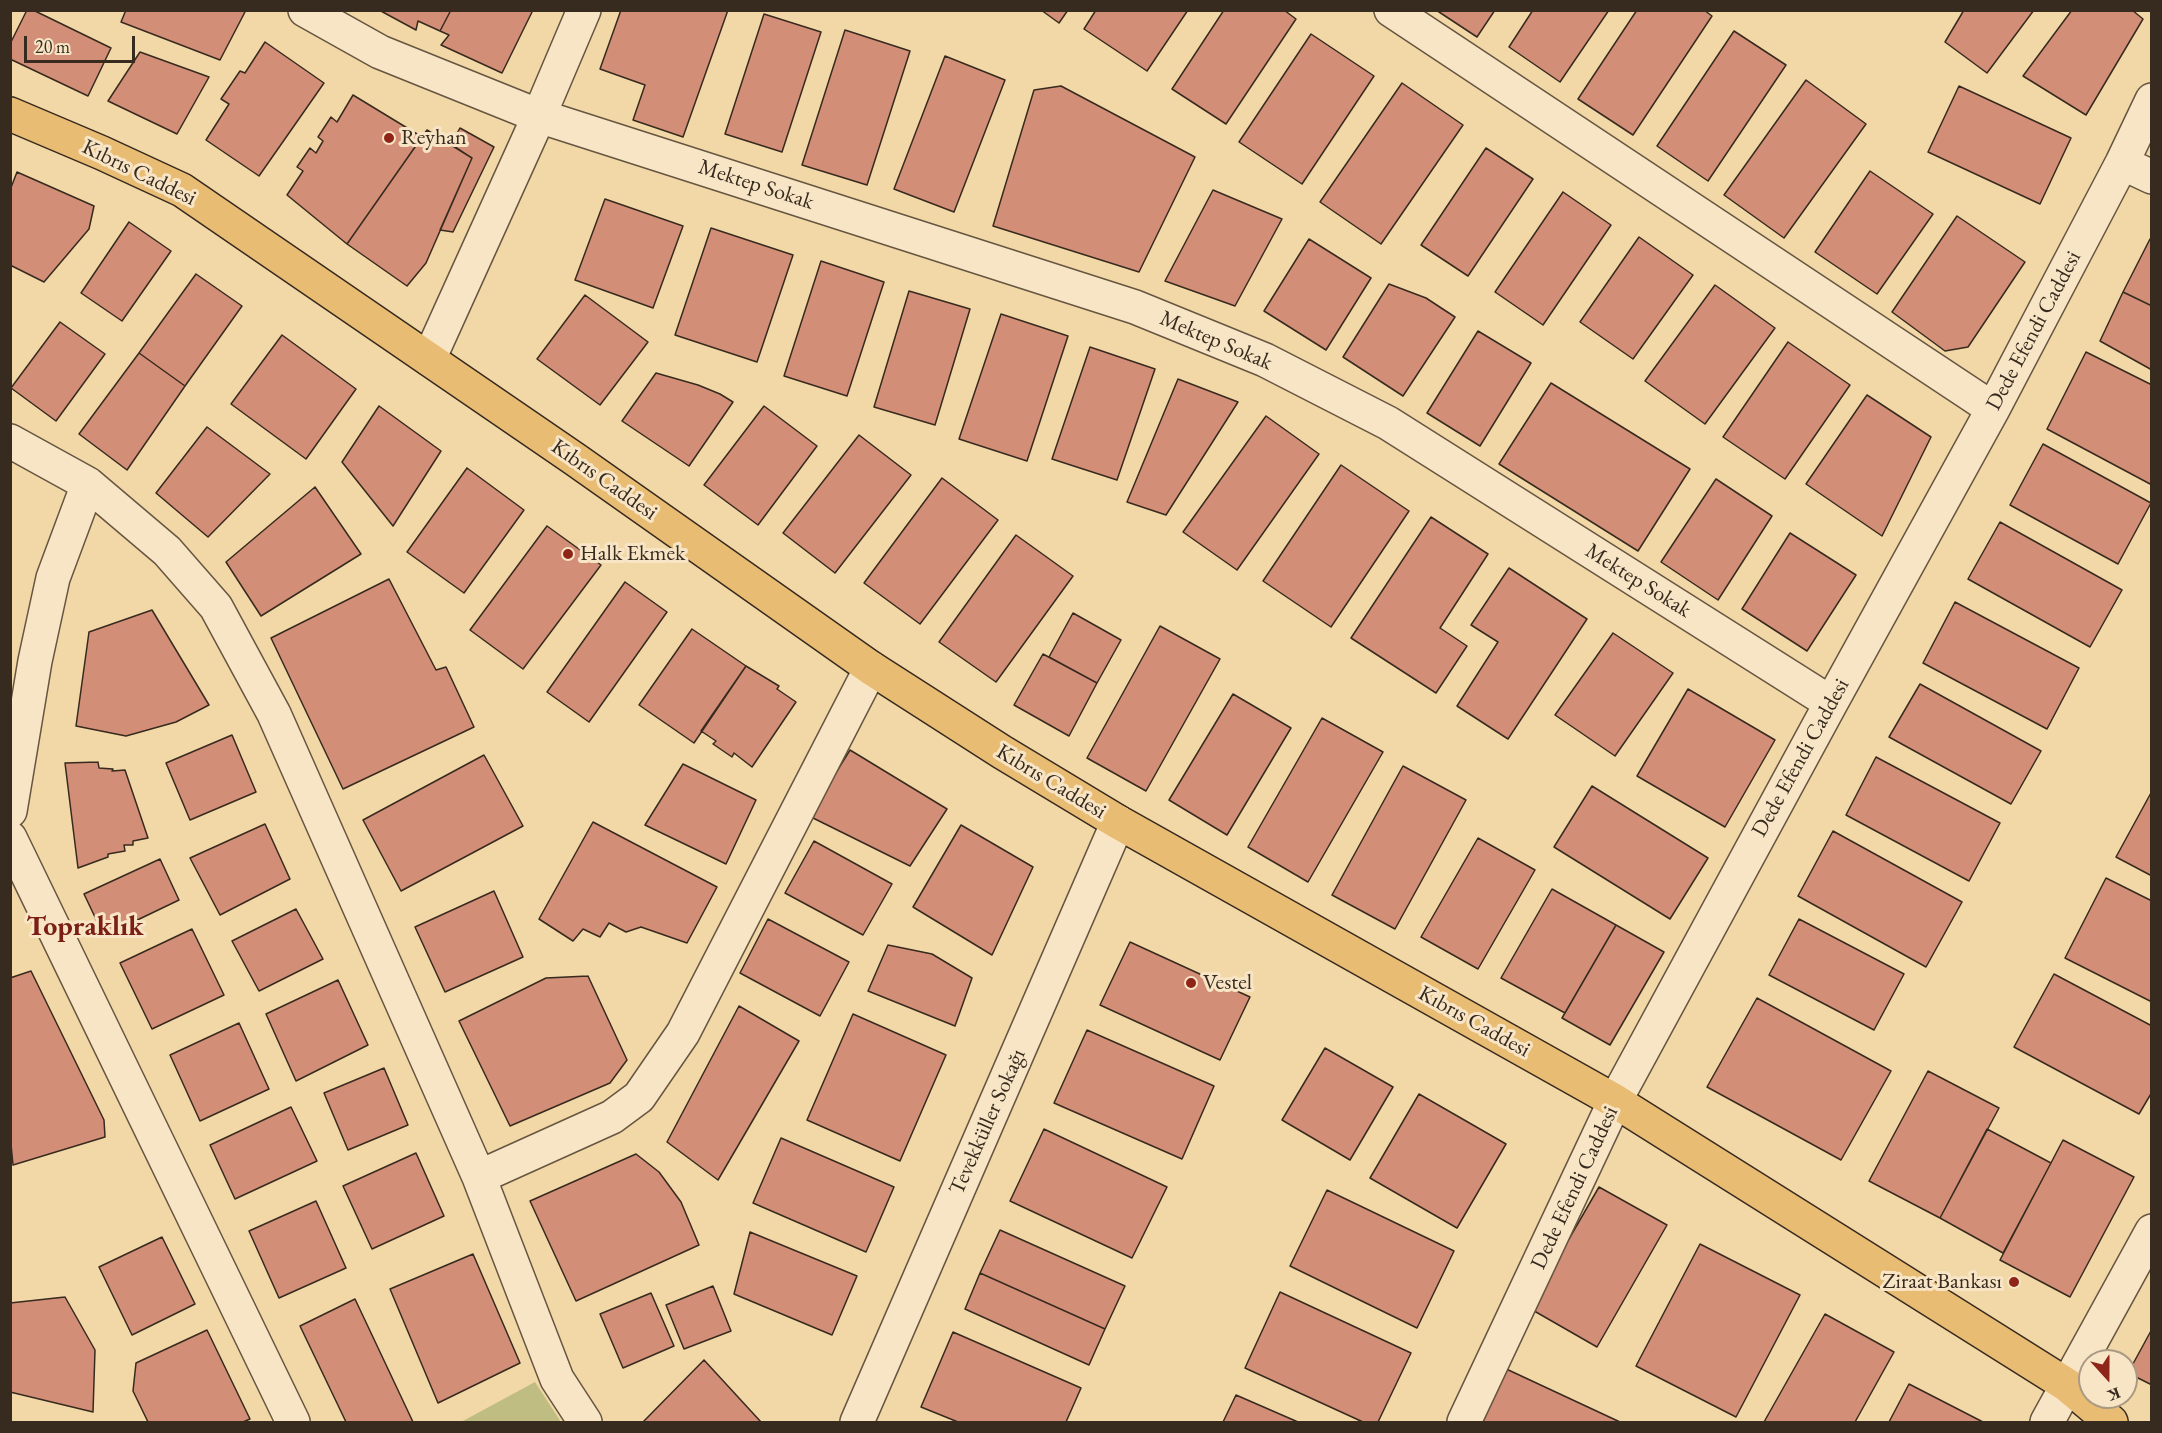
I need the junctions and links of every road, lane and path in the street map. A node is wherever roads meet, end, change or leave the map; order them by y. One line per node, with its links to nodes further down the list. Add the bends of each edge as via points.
1 (305, 10): 6 (street, Mektep Sokak, via 380,52)
2 (584, 10): 6 (street)
3 (1391, 10): 10 (street)
4 (2151, 100): 7 (street, Dede Efendi Caddesi)
5 (10, 114): 9 (main road, Kıbrıs Caddesi, via 182,190)
6 (539, 116): 9 (street); 14 (street, Mektep Sokak, via 1135,307 1265,360 1388,423)
7 (2122, 163): 8 (street); 10 (street, Dede Efendi Caddesi)
8 (2151, 177)
9 (429, 360): 13 (main road, Kıbrıs Caddesi)
10 (1993, 409): 14 (street, Dede Efendi Caddesi)
11 (10, 441): 12 (street)
12 (88, 484): 15 (street, via 53,578); 19 (street, via 167,551 216,608 274,714)
13 (871, 669): 16 (main road, Kıbrıs Caddesi); 19 (street, via 683,1033 639,1097 612,1117)
14 (1831, 703): 18 (street, Dede Efendi Caddesi)
15 (10, 811)
16 (1118, 822): 18 (main road, Kıbrıs Caddesi); 24 (street, Tevekküller Sokağı)
17 (10, 838): 22 (street)
18 (1615, 1101): 21 (main road, Kıbrıs Caddesi); 25 (street, Dede Efendi Caddesi)
19 (479, 1177): 23 (street, via 557,1379)
20 (2151, 1231): 21 (street)
21 (2067, 1385): 26 (street); 27 (main road, Kıbrıs Caddesi)
22 (293, 1422)
23 (585, 1422)
24 (857, 1422)
25 (1464, 1422)
26 (2047, 1422)
27 (2111, 1422)

